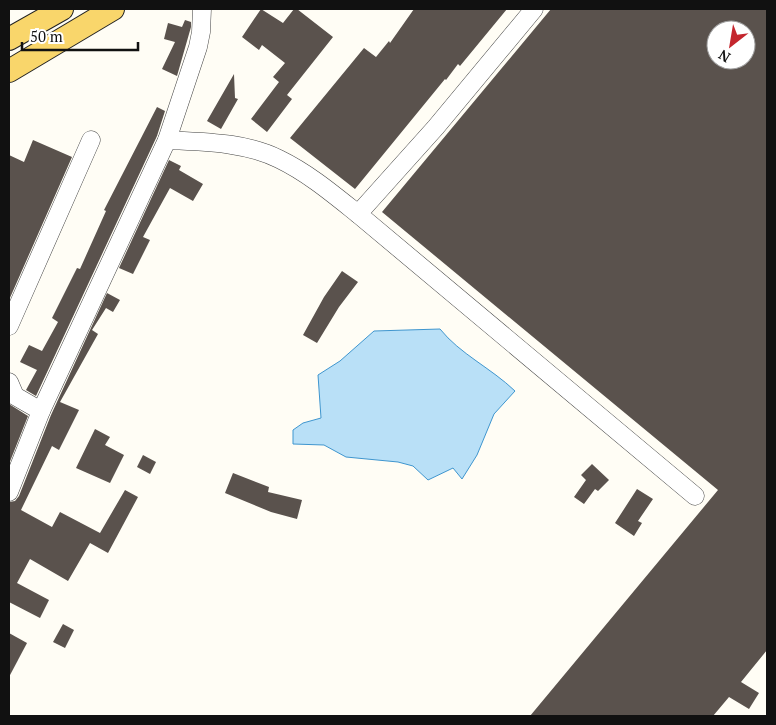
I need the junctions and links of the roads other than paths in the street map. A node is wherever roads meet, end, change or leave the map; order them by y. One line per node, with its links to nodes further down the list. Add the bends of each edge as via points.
1 (62, 9): 5 (main road)
2 (113, 9): 6 (main road)
3 (202, 9): 8 (street, via 198,47)
4 (534, 9): 9 (street, via 436,127)
5 (9, 39)
6 (9, 70)
7 (91, 140): 10 (street)
8 (167, 140): 9 (street, via 245,147 279,158 320,183); 12 (street)
9 (358, 214): 14 (street)
10 (9, 326)
11 (11, 391): 12 (street)
12 (41, 411): 13 (street)
13 (9, 492)
14 (695, 496)

